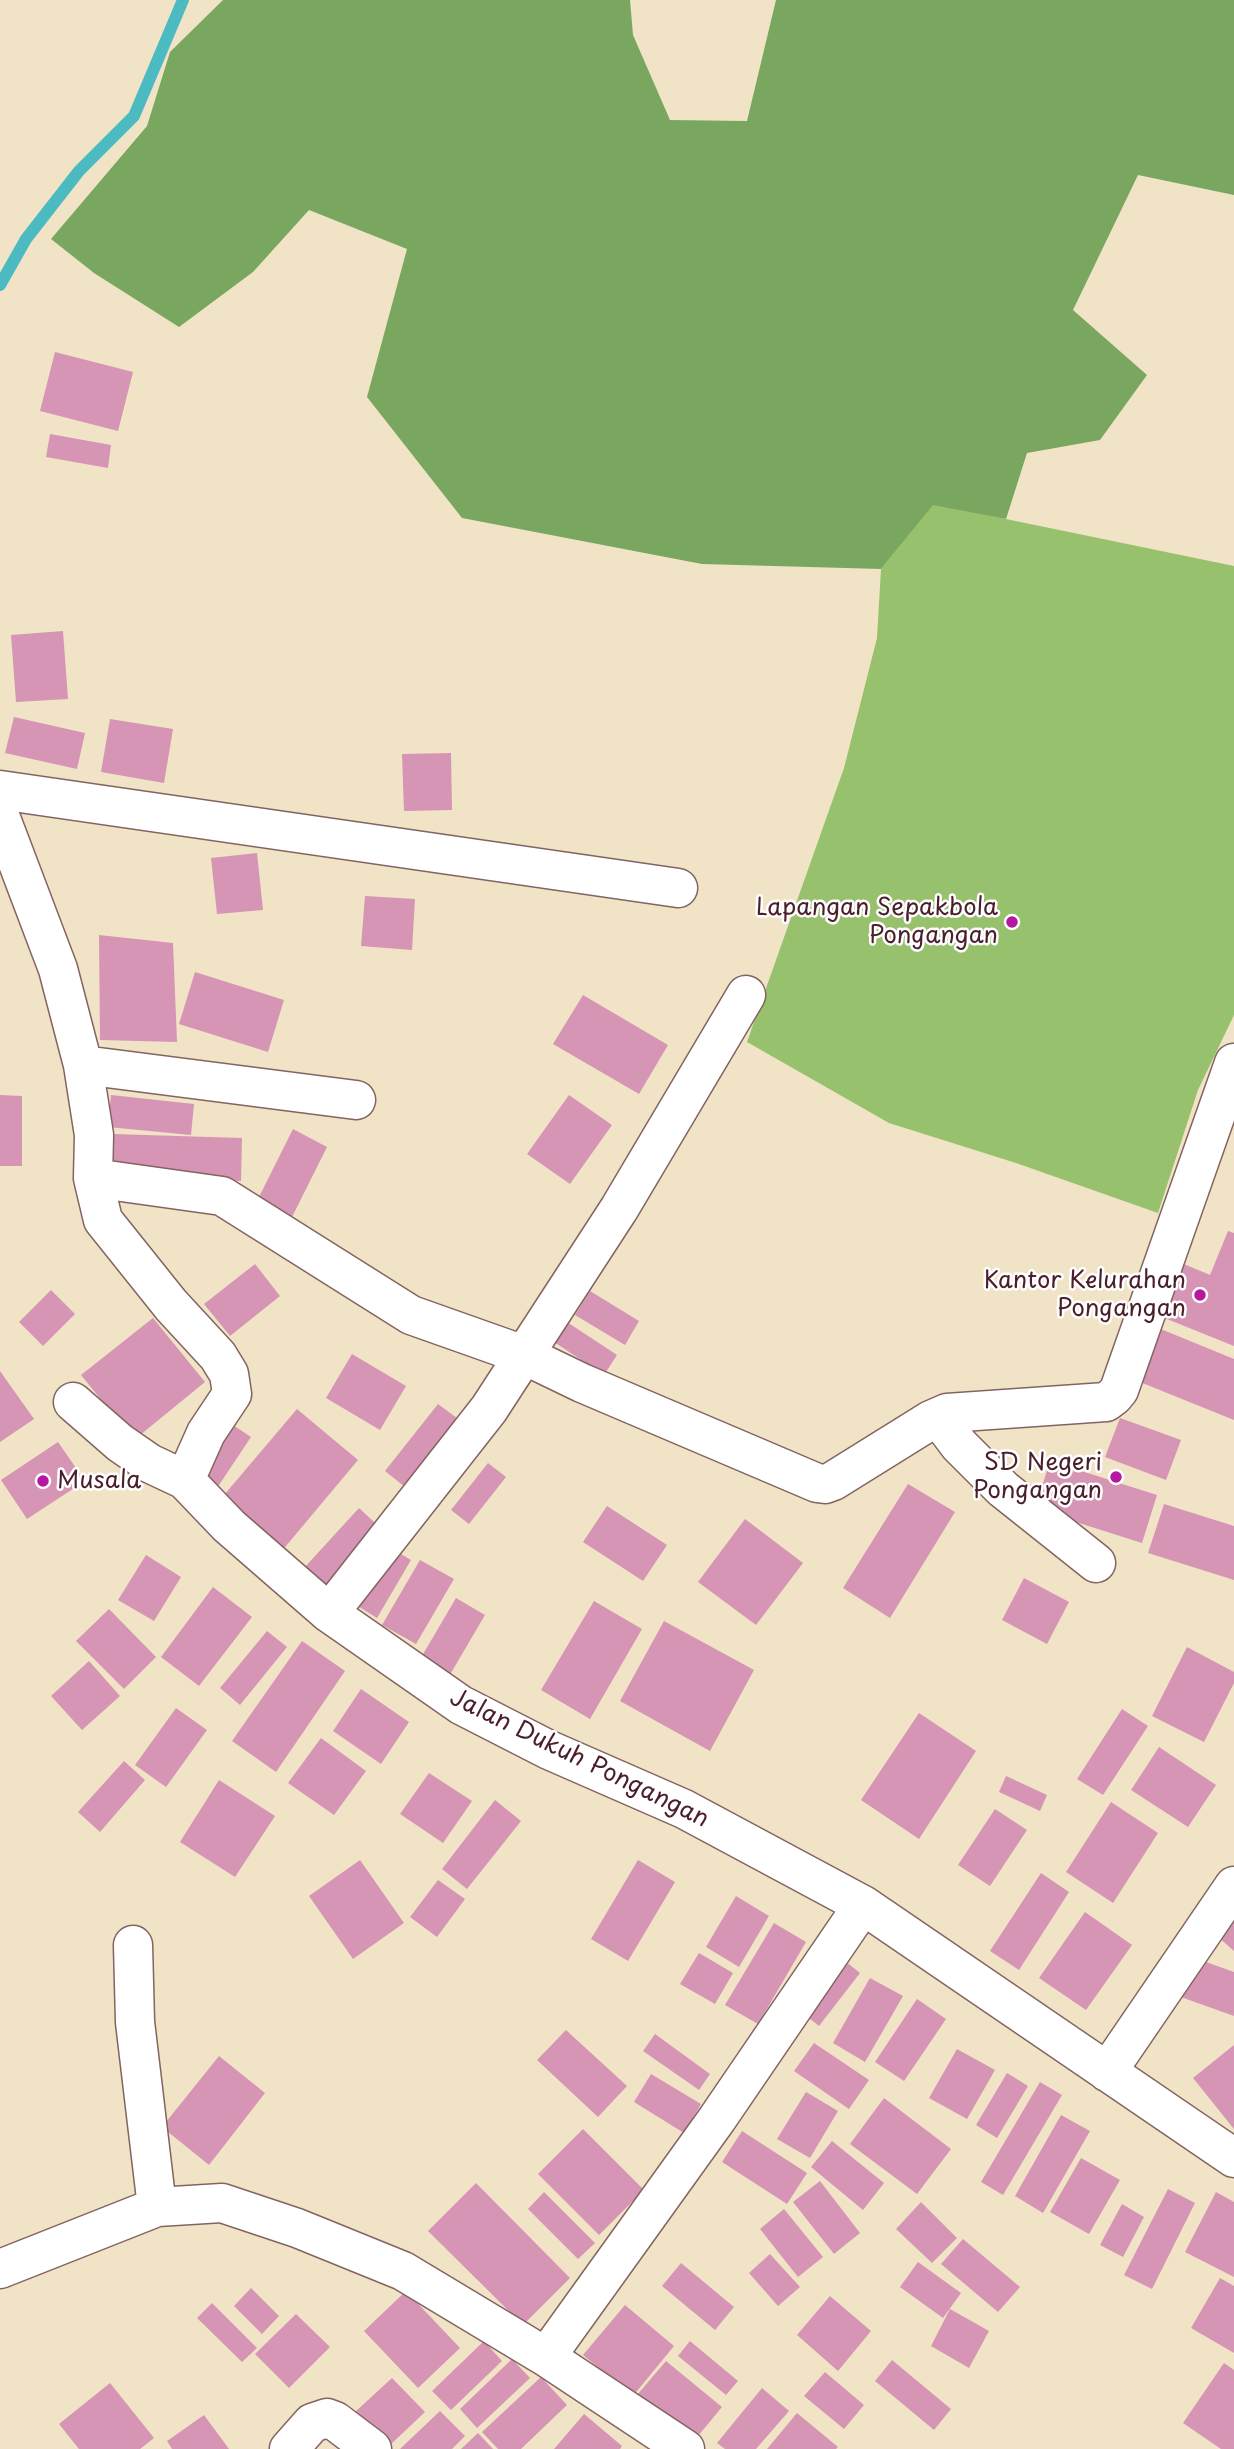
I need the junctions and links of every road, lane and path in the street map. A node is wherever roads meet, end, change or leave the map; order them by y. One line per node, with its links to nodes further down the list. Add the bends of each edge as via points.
1 (0, 790): 3 (street)
2 (0, 816): 6 (street, via 58,970)
3 (678, 888)
4 (746, 995): 9 (street, via 619,1209)
5 (1234, 1063): 11 (street, via 1119,1390 1106,1402)
6 (83, 1065): 7 (street); 8 (street, via 94,1135)
7 (356, 1100)
8 (93, 1178): 9 (street, via 222,1196 411,1315); 12 (street, via 103,1220 229,1374 232,1394 206,1433)
9 (524, 1355): 11 (street, via 817,1483 833,1481); 14 (street, via 489,1409)
10 (73, 1402): 12 (street, Jalan Dukuh Pongangan, via 149,1463)
11 (938, 1417): 13 (street, via 1003,1489)
12 (185, 1480): 14 (street, Jalan Dukuh Pongangan, via 229,1526)
13 (1096, 1563)
14 (328, 1613): 16 (street, Jalan Dukuh Pongangan, via 461,1705 549,1750 684,1809)
15 (1234, 1886): 18 (street)
16 (863, 1905): 18 (street, Jalan Dukuh Pongangan); 22 (street)
17 (133, 1945): 20 (street, via 135,2022)
18 (1107, 2072): 19 (street, Jalan Dukuh Pongangan)
19 (1234, 2158)
20 (156, 2207): 21 (street); 22 (street, via 222,2203 297,2228 403,2271)
21 (0, 2269)
22 (546, 2357): 25 (street)
23 (289, 2449): 24 (street, via 312,2423 327,2418)
24 (372, 2449)
25 (685, 2449)

